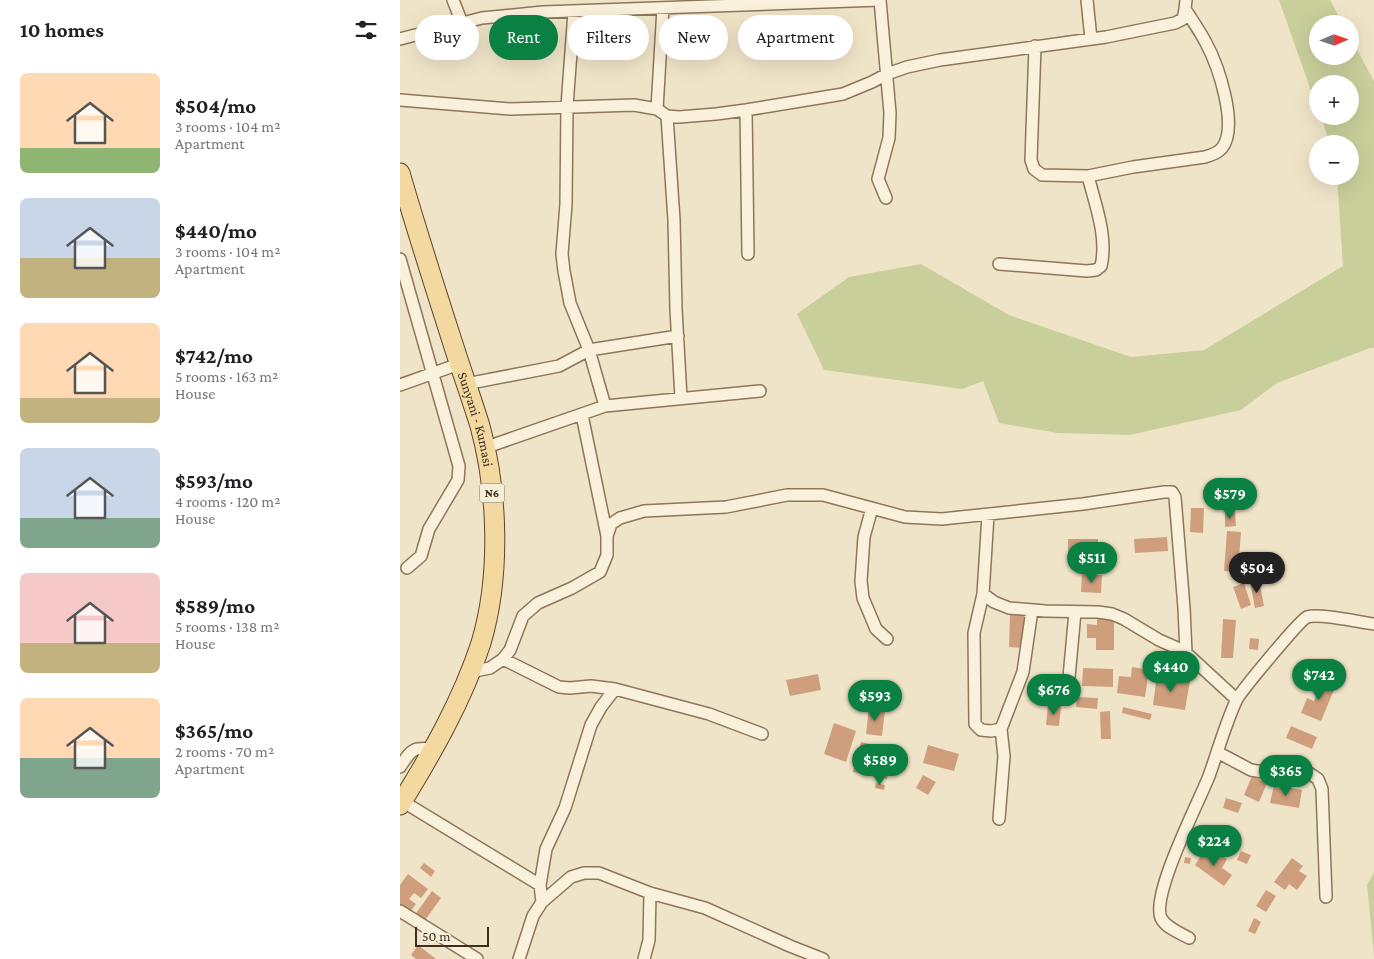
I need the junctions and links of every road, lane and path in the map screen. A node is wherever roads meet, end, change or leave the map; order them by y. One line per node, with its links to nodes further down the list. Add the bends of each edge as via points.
1 (453, 0): 9 (street)
2 (543, 0): 7 (street)
3 (880, 0): 6 (street); 15 (street)
4 (1087, 0): 13 (street)
5 (1186, 5): 13 (street, via 1182,19 1175,23); 21 (street, via 1206,41 1222,82 1228,125 1223,147 1216,154 1205,157)
6 (663, 8): 8 (street); 19 (street)
7 (543, 12): 8 (street); 10 (street)
8 (574, 12): 17 (street)
9 (459, 15)
10 (479, 19)
11 (415, 35): 12 (street)
12 (400, 39)
13 (1091, 39): 14 (street)
14 (1035, 46): 15 (street, via 940,60); 21 (street, via 1031,160 1034,169 1042,175)
15 (887, 74): 18 (street, via 843,94); 22 (street, via 889,138 878,179)
16 (400, 100): 17 (street, via 512,109)
17 (567, 106): 19 (street, via 634,105); 29 (street, via 562,254 570,303)
18 (746, 110): 19 (street, via 679,117); 24 (street)
19 (662, 113): 28 (street, via 674,220)
20 (400, 173): 23 (main road, Sunyani - Kumasi / N6)
21 (1088, 176): 26 (street, via 1099,219 1103,247 1101,266 1087,270)
22 (886, 198)
23 (404, 202): 30 (main road, Sunyani - Kumasi / N6)
24 (748, 254)
25 (400, 259): 27 (street)
26 (999, 264)
27 (404, 282): 31 (street)
28 (678, 336): 29 (street); 35 (street)
29 (589, 350): 32 (street, via 559,366); 36 (street)
30 (459, 364): 31 (street); 32 (main road, Sunyani - Kumasi / N6)
31 (433, 373): 33 (street); 42 (street, via 457,455 458,480 430,530 421,556)
32 (466, 384): 38 (main road, Sunyani - Kumasi / N6)
33 (400, 385)
34 (760, 391): 35 (street)
35 (681, 398): 36 (street)
36 (605, 406): 37 (street)
37 (582, 415): 38 (street); 41 (street)
38 (484, 448): 50 (main road, Sunyani - Kumasi / N6, via 491,480 495,535 492,593)
39 (872, 508): 40 (street, via 904,517 942,520); 41 (street, via 823,494 786,495 726,507 644,511 620,518 612,524); 47 (street, via 864,537 861,581 863,598 876,629)
40 (988, 515): 43 (street); 48 (street, via 1172,492 1175,497)
41 (607, 536): 49 (street, via 607,555 600,572 538,603 523,616)
42 (407, 568)
43 (982, 594): 44 (street, via 1009,608); 54 (street, via 974,633 975,724 981,730)
44 (1032, 610): 45 (street); 54 (street, via 1023,672)
45 (1075, 612): 48 (street, via 1112,614); 52 (street)
46 (1374, 624): 53 (street, via 1316,615 1305,618)
47 (887, 639)
48 (1186, 653): 53 (street)
49 (504, 660): 50 (street, via 490,668); 51 (street, via 559,687)
50 (470, 672): 56 (main road, Sunyani - Kumasi / N6)
51 (615, 689): 55 (street, via 709,714); 61 (street, via 591,725 565,808 546,850)
52 (1067, 699)
53 (1236, 699): 57 (street)
54 (1001, 729): 60 (street, via 1004,756)
55 (762, 734)
56 (434, 749): 58 (street, via 410,751); 59 (main road, Sunyani - Kumasi / N6)
57 (1217, 752): 63 (street, via 1251,770 1309,773 1318,779 1322,789); 66 (street, via 1179,843 1160,906 1165,923)
58 (400, 767)
59 (401, 803): 61 (street)
60 (999, 819)
61 (540, 885): 64 (street)
62 (650, 892): 64 (street, via 598,873 584,872 571,877); 69 (street, via 649,940); 70 (street, via 705,908)
63 (1326, 897)
64 (542, 902): 68 (street, via 533,916)
65 (400, 911): 67 (street)
66 (1189, 938)
67 (477, 959)
68 (520, 959)
69 (644, 959)
70 (823, 959)

